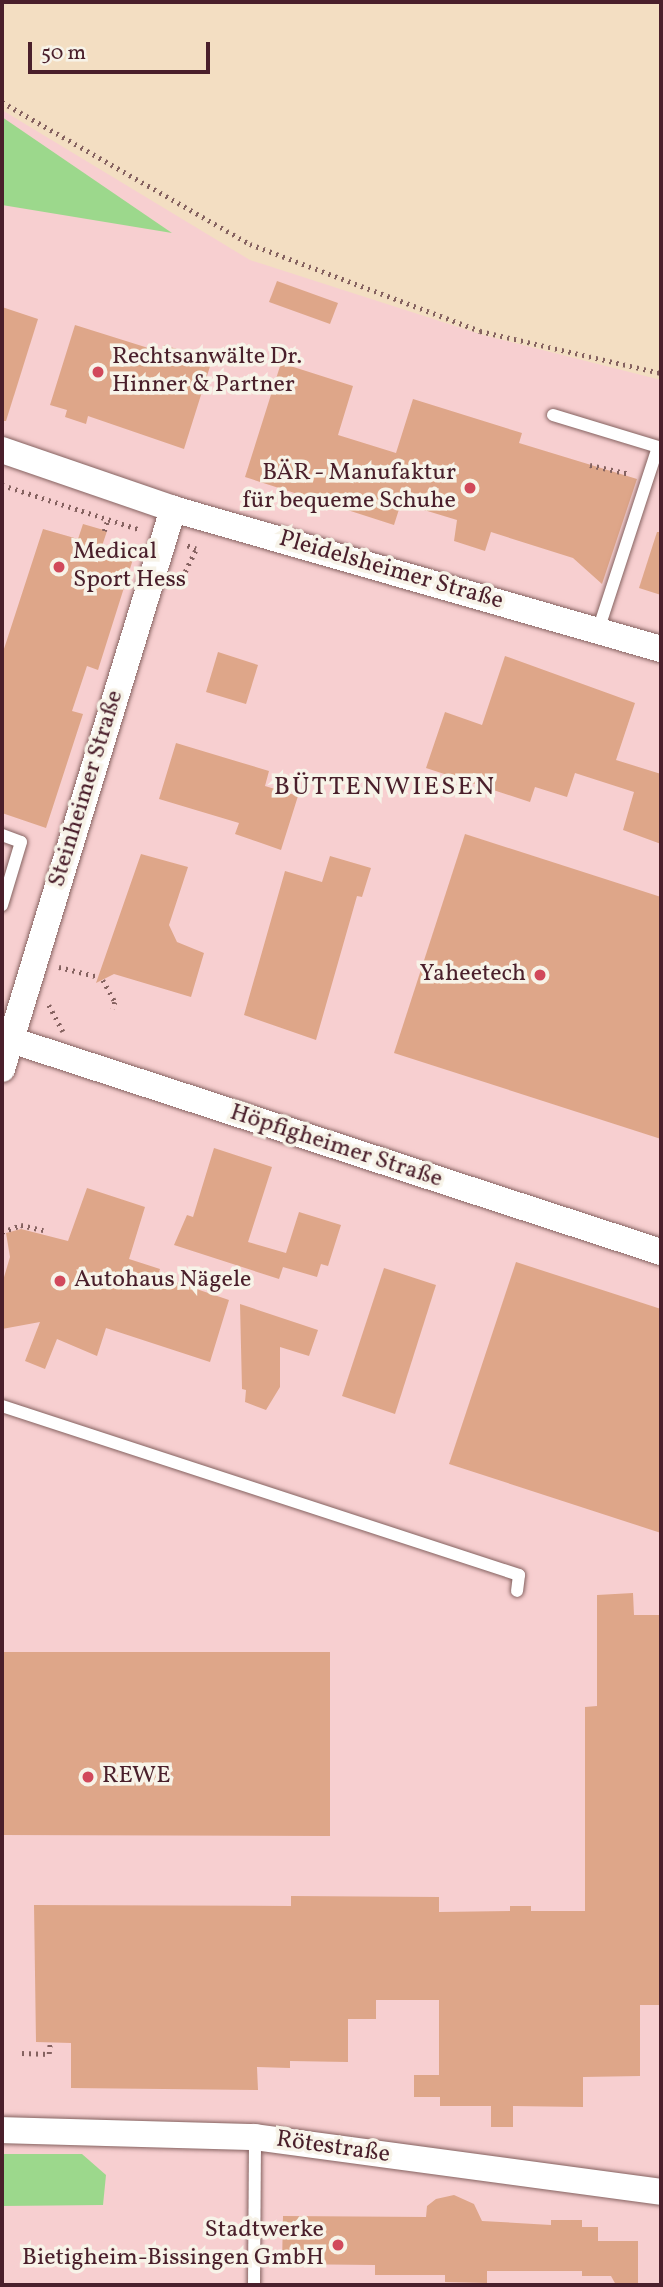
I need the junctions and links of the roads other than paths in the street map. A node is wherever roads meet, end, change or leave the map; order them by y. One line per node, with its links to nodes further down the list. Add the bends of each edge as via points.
1 (553, 415): 4 (lane, via 658,447)
2 (2, 450): 3 (street, Pleidelsheimer Straße)
3 (173, 509): 4 (street, Pleidelsheimer Straße); 8 (street, Steinheimer Straße)
4 (598, 631): 5 (street, Pleidelsheimer Straße)
5 (661, 649)
6 (2, 835): 7 (lane, via 21,842)
7 (2, 905)
8 (7, 1038): 9 (street, Steinheimer Straße); 10 (street, Höpfigheimer Straße)
9 (2, 1069)
10 (661, 1252)
11 (2, 1406): 12 (lane, via 519,1575)
12 (517, 1591)
13 (2, 2130): 14 (street, Rötestraße)
14 (255, 2137): 15 (street, Rötestraße); 16 (lane)
15 (661, 2192)
16 (254, 2285)

